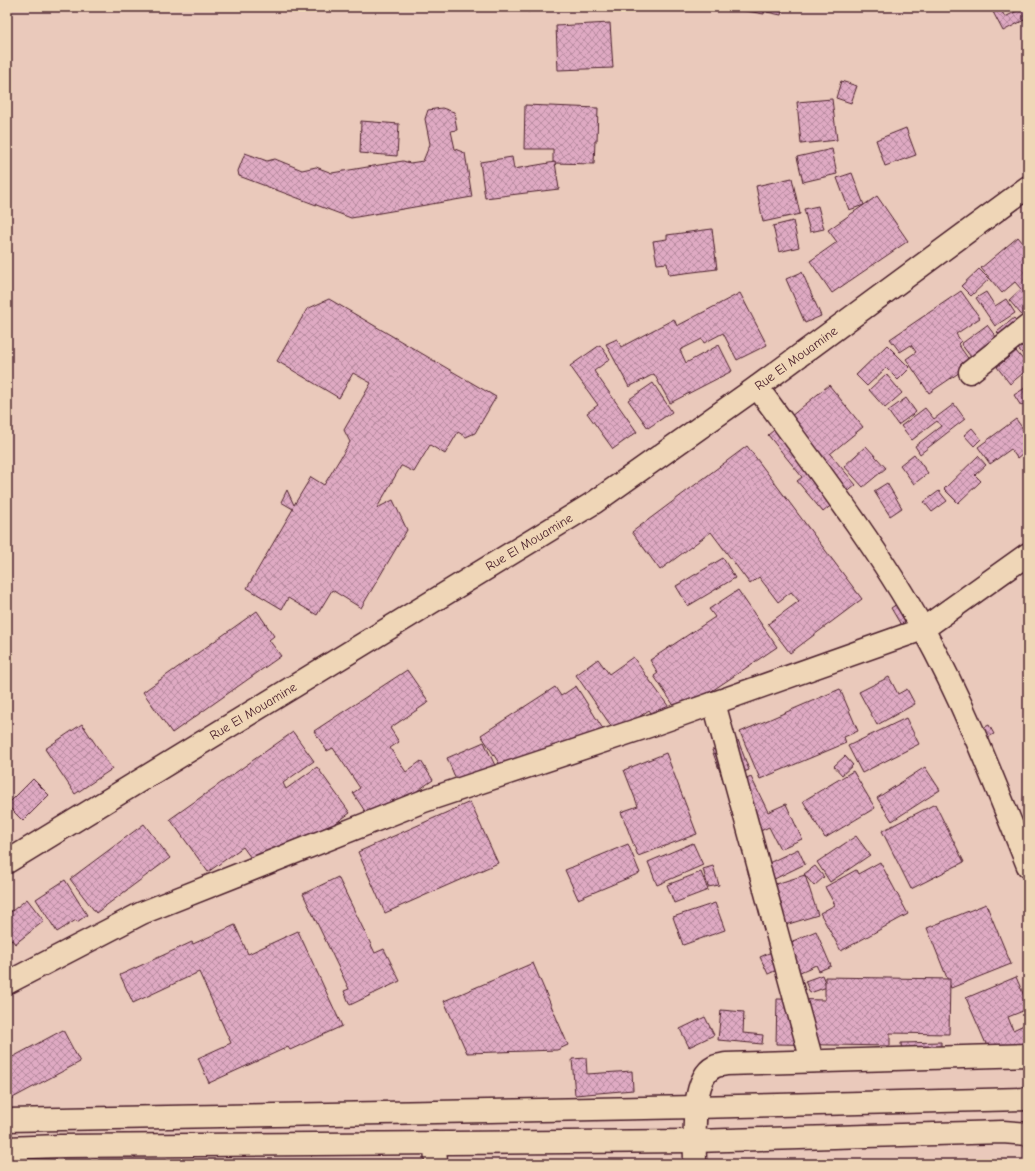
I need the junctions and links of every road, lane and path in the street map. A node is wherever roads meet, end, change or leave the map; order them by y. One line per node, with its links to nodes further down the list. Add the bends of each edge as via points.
1 (1028, 187): 4 (main road, Rue El Mouamine)
2 (1028, 326): 3 (main road)
3 (970, 372)
4 (757, 387): 6 (main road, via 864,533); 8 (main road, Rue El Mouamine, via 595,502)
5 (1028, 554): 6 (main road)
6 (923, 629): 7 (main road); 9 (main road, via 973,728)
7 (714, 703): 10 (main road, via 402,809 142,913); 12 (main road)
8 (7, 862)
9 (1028, 866)
10 (7, 984)
11 (1028, 1055): 12 (main road)
12 (812, 1061): 14 (main road, via 726,1064 714,1067 698,1088)
13 (1028, 1099): 14 (main road)
14 (696, 1107): 15 (main road); 17 (main road)
15 (7, 1120)
16 (1028, 1134): 17 (main road, via 1003,1132)
17 (695, 1141): 19 (main road); 20 (main road)
18 (7, 1148): 19 (main road, via 60,1146)
19 (435, 1153)
20 (695, 1164)

